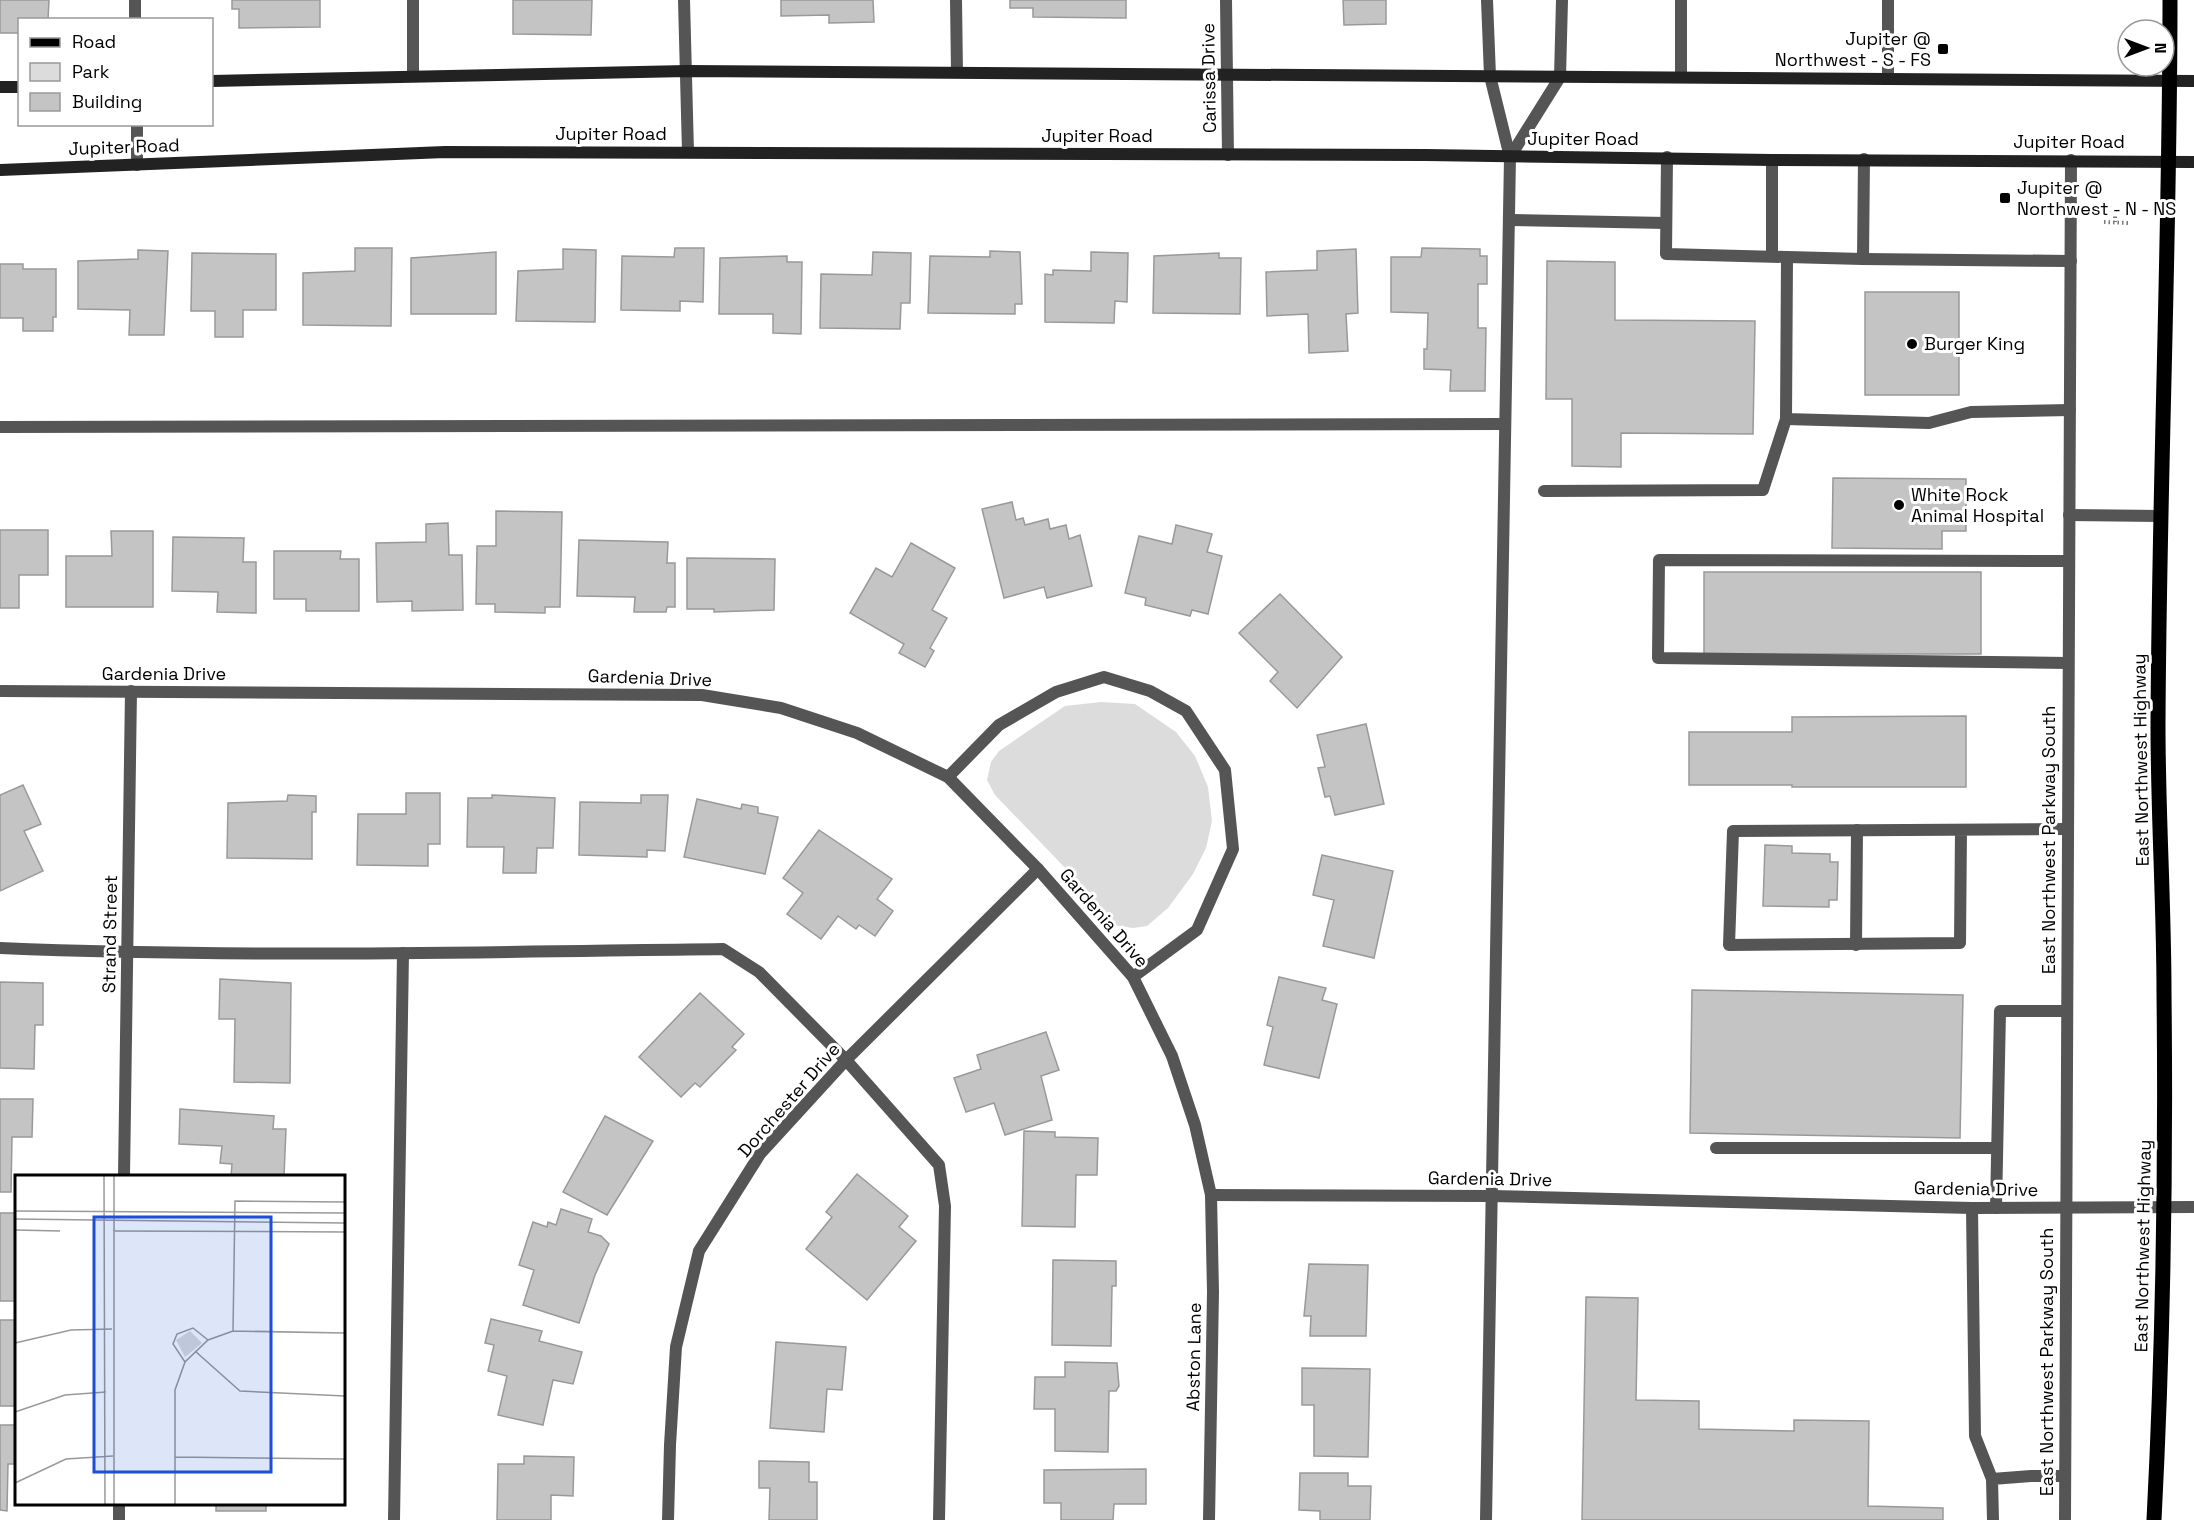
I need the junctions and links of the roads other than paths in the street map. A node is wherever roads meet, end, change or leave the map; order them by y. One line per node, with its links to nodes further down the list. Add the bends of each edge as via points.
1 (135, 0): 11 (street)
2 (413, 0): 15 (street)
3 (684, 0): 12 (street)
4 (956, 0): 13 (street)
5 (1226, 0): 14 (street, Carissa Drive)
6 (1487, 0): 16 (street)
7 (1562, 0): 17 (street)
8 (1682, 0): 18 (street)
9 (1888, 0): 19 (street)
10 (2170, 0): 21 (main road, East Northwest Highway)
11 (135, 18)
12 (687, 71): 13 (main road); 15 (main road); 26 (street)
13 (957, 72): 14 (main road)
14 (1228, 75): 16 (main road); 27 (street, Carissa Drive)
15 (413, 76): 20 (main road)
16 (1490, 76): 17 (main road); 28 (street)
17 (1560, 77): 18 (main road); 28 (street)
18 (1681, 77): 19 (main road)
19 (1888, 78): 21 (main road)
20 (213, 81)
21 (2169, 81): 22 (main road); 33 (main road, East Northwest Highway)
22 (2194, 81)
23 (0, 87): 24 (main road)
24 (18, 87)
25 (136, 126): 35 (street)
26 (688, 152): 27 (main road, Jupiter Road); 35 (main road, Jupiter Road, via 445,152)
27 (1227, 155): 28 (main road, Jupiter Road)
28 (1510, 157): 29 (main road, Jupiter Road); 37 (street)
29 (1667, 157): 31 (main road, Jupiter Road); 38 (street)
30 (1864, 159): 31 (main road, Jupiter Road); 32 (main road, Jupiter Road); 41 (street)
31 (1772, 160): 39 (street)
32 (2071, 160): 33 (main road, Jupiter Road); 42 (street, East Northwest Parkway South)
33 (2168, 161): 34 (main road, Jupiter Road); 49 (main road, East Northwest Highway)
34 (2194, 162)
35 (137, 165): 36 (main road, Jupiter Road)
36 (0, 170)
37 (1509, 220): 38 (street); 45 (street)
38 (1666, 223): 39 (street, via 1666,254)
39 (1772, 255): 40 (street)
40 (1787, 256): 41 (street); 44 (street)
41 (1863, 259): 42 (street)
42 (2071, 261): 43 (street, East Northwest Parkway South)
43 (2070, 410): 44 (street, via 1971,412 1929,423); 48 (street, East Northwest Parkway South)
44 (1786, 419): 47 (street, via 1763,490)
45 (1505, 424): 46 (street); 70 (street)
46 (0, 428)
47 (1544, 491)
48 (2069, 515): 49 (street); 50 (street, East Northwest Parkway South)
49 (2160, 516): 75 (main road, East Northwest Highway, via 2158,731)
50 (2069, 561): 51 (street, East Northwest Parkway South); 51 (street, via 1659,560 1659,658)
51 (2068, 663): 55 (street, East Northwest Parkway South)
52 (0, 691): 53 (street, Gardenia Drive)
53 (130, 691): 54 (street, Gardenia Drive, via 702,695 782,708 857,733); 61 (street, Strand Street)
54 (948, 777): 58 (street, Gardenia Drive); 63 (street, via 999,725 1056,692 1104,677 1150,691 1186,711 1225,770 1233,849 1197,930)
55 (2067, 829): 57 (street); 64 (street, East Northwest Parkway South)
56 (1857, 830): 57 (street); 59 (street); 59 (street, via 1733,831 1729,945)
57 (1961, 830): 59 (street, via 1960,943)
58 (1038, 869): 63 (street, Gardenia Drive); 65 (street, Dorchester Drive)
59 (1856, 945)
60 (0, 948): 61 (street)
61 (128, 953): 62 (street); 68 (street, Strand Street)
62 (403, 953): 65 (street, via 723,949 759,972); 78 (street)
63 (1133, 977): 69 (street, Gardenia Drive, via 1172,1056 1195,1125)
64 (2066, 1011): 67 (street, via 2000,1011); 74 (street, East Northwest Parkway South)
65 (846, 1060): 79 (street, Dorchester Drive, via 760,1154 699,1251 676,1347); 80 (street, via 939,1165 945,1206)
66 (1716, 1148): 67 (street)
67 (1997, 1148): 73 (street)
68 (124, 1175)
69 (1210, 1195): 70 (street, Gardenia Drive); 81 (street, Abston Lane, via 1213,1292)
70 (1492, 1196): 72 (street, Gardenia Drive); 82 (street)
71 (2194, 1207): 75 (street, Gardenia Drive)
72 (1972, 1208): 73 (street, Gardenia Drive); 77 (street, via 1974,1436)
73 (1996, 1208): 74 (street, Gardenia Drive)
74 (2066, 1208): 75 (street, Gardenia Drive); 76 (street, East Northwest Parkway South)
75 (2164, 1208): 85 (main road, East Northwest Highway)
76 (2064, 1476): 77 (street); 84 (street, East Northwest Parkway South)
77 (1992, 1479): 83 (street)
78 (394, 1520)
79 (668, 1520)
80 (939, 1520)
81 (1209, 1520)
82 (1486, 1520)
83 (1993, 1520)
84 (2065, 1520)
85 (2154, 1520)

